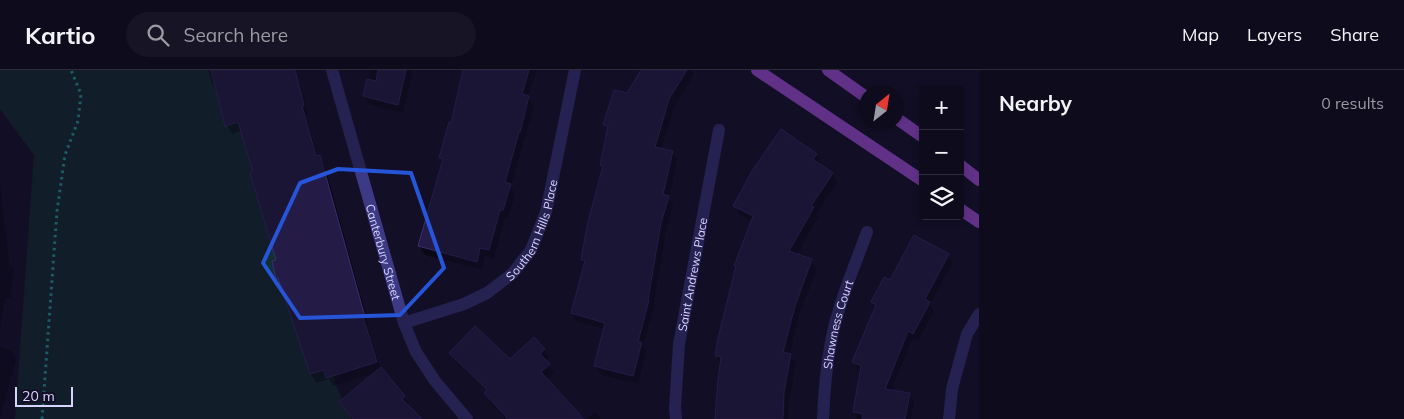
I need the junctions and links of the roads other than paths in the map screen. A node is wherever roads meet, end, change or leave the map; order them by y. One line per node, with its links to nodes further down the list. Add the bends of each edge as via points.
1 (332, 70): 16 (street, Canterbury Street)
2 (575, 70): 16 (street, Southern Hills Place, via 546,212 531,250 512,274 487,293 464,304)
3 (757, 70): 10 (main road)
4 (828, 70): 5 (main road)
5 (859, 92)
6 (904, 124): 8 (main road)
7 (719, 130): 18 (street, Saint Andrews Place, via 679,344)
8 (919, 134)
9 (964, 168): 11 (main road)
10 (919, 178)
11 (979, 180)
12 (964, 212): 13 (main road)
13 (979, 222)
14 (867, 232): 19 (street, Shawness Court, via 831,340)
15 (979, 314): 20 (street, via 967,334 952,389)
16 (404, 323): 17 (street, Canterbury Street, via 416,352 435,381)
17 (467, 419)
18 (676, 419)
19 (823, 419)
20 (949, 419)

